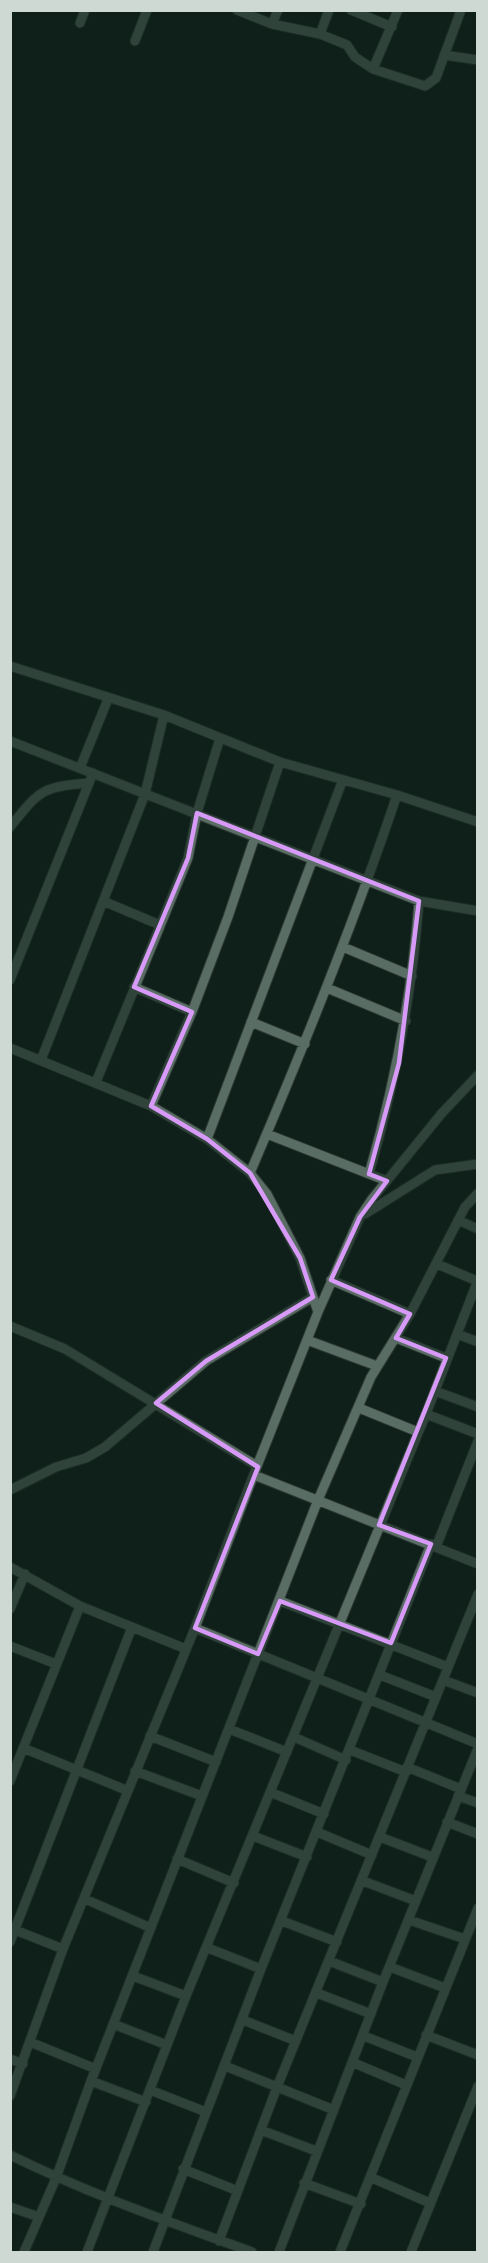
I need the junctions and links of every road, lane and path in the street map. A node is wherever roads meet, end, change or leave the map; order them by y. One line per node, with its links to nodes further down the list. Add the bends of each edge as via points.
1 (85, 10): 9 (street)
2 (147, 10): 13 (street)
3 (237, 10): 10 (street)
4 (278, 10): 10 (street)
5 (329, 10): 12 (street)
6 (351, 10): 11 (street)
7 (398, 10): 11 (street)
8 (461, 10): 14 (street)
9 (80, 23)
10 (272, 24): 12 (street)
11 (392, 27): 16 (street)
12 (320, 34): 16 (street, via 347,45 355,57)
13 (135, 41)
14 (444, 55): 15 (street); 16 (street, via 436,78 425,86)
15 (477, 60)
16 (374, 69)
17 (10, 666): 18 (street)
18 (108, 699): 19 (street); 23 (street)
19 (164, 716): 20 (street); 27 (street)
20 (220, 738): 22 (street); 29 (street)
21 (10, 741): 23 (street)
22 (280, 762): 25 (street); 32 (street)
23 (80, 768): 24 (street)
24 (93, 773): 26 (street); 27 (street)
25 (342, 782): 28 (street); 33 (street)
26 (89, 783): 31 (street, via 56,786 40,793); 41 (street)
27 (146, 794): 29 (street); 36 (street)
28 (397, 795): 30 (street); 34 (street)
29 (197, 813): 32 (street); 38 (street, via 188,858)
30 (477, 822)
31 (10, 827)
32 (254, 834): 33 (street); 44 (street)
33 (313, 860): 34 (street); 46 (street)
34 (368, 881): 35 (street); 39 (street)
35 (419, 901): 37 (street); 40 (street)
36 (103, 902): 38 (street); 49 (street)
37 (477, 911)
38 (160, 925): 42 (street)
39 (343, 947): 40 (street); 43 (street)
40 (412, 976): 45 (street)
41 (10, 980)
42 (134, 987): 44 (street); 51 (street)
43 (327, 988): 45 (street); 47 (street)
44 (192, 1012): 52 (street)
45 (405, 1021): 57 (street, via 399,1063)
46 (251, 1022): 47 (street); 54 (street)
47 (305, 1044): 53 (street)
48 (10, 1048): 49 (street)
49 (41, 1060): 51 (street)
50 (477, 1075): 58 (street)
51 (96, 1082): 52 (street)
52 (151, 1106): 54 (street)
53 (267, 1134): 56 (street); 57 (street)
54 (207, 1139): 56 (street)
55 (477, 1164): 60 (street, via 435,1170)
56 (250, 1173): 66 (street, via 267,1194 300,1258)
57 (369, 1174): 58 (street)
58 (387, 1181): 60 (street)
59 (477, 1193): 61 (street)
60 (360, 1217): 64 (street)
61 (458, 1220): 62 (street); 63 (street)
62 (477, 1229)
63 (437, 1264): 65 (street); 69 (street)
64 (331, 1280): 68 (street); 69 (street)
65 (477, 1281): 67 (street)
66 (313, 1297): 68 (street); 78 (street, via 206,1361)
67 (473, 1306): 71 (street)
68 (318, 1312): 73 (street)
69 (410, 1314): 72 (street)
70 (10, 1326): 78 (street, via 65,1349)
71 (457, 1334): 74 (street); 75 (street)
72 (396, 1338): 75 (street); 76 (street)
73 (307, 1340): 76 (street); 85 (street)
74 (477, 1342)
75 (446, 1358): 77 (street)
76 (377, 1366): 80 (street)
77 (435, 1391): 79 (street); 81 (street)
78 (156, 1403): 85 (street); 86 (street, via 105,1447)
79 (477, 1407)
80 (359, 1408): 82 (street); 87 (street)
81 (426, 1414): 82 (street); 83 (street)
82 (418, 1432): 88 (street)
83 (477, 1434)
84 (477, 1442): 89 (street)
85 (256, 1471): 87 (street); 99 (street)
86 (10, 1490)
87 (318, 1500): 88 (street); 94 (street)
88 (379, 1525): 89 (street); 97 (street)
89 (433, 1546): 90 (street); 100 (street)
90 (477, 1564)
91 (10, 1567): 92 (street)
92 (24, 1574): 95 (street); 96 (street)
93 (477, 1594): 105 (street)
94 (280, 1601): 97 (street); 103 (street)
95 (80, 1606): 98 (street); 104 (street)
96 (10, 1609)
97 (339, 1624): 100 (street); 107 (street)
98 (132, 1627): 102 (street); 122 (street)
99 (195, 1628): 102 (street); 103 (street)
100 (391, 1643): 105 (street); 106 (street)
101 (10, 1646): 104 (street)
102 (186, 1649): 114 (street)
103 (258, 1654): 107 (street); 113 (street)
104 (56, 1665): 117 (street)
105 (448, 1667): 108 (street)
106 (380, 1675): 110 (street); 111 (street)
107 (316, 1679): 111 (street); 115 (street)
108 (443, 1680): 109 (street); 110 (street)
109 (477, 1693)
110 (436, 1697): 112 (street)
111 (369, 1700): 112 (street); 118 (street)
112 (425, 1724): 116 (street); 123 (street)
113 (229, 1729): 119 (street); 121 (street)
114 (150, 1736): 121 (street); 124 (street)
115 (294, 1737): 119 (street); 120 (street)
116 (477, 1746): 128 (street)
117 (23, 1748): 122 (street); 125 (street)
118 (350, 1750): 120 (street); 123 (street)
119 (287, 1752): 127 (street)
120 (346, 1760): 131 (street)
121 (216, 1762): 129 (street)
122 (76, 1770): 126 (street); 149 (street)
123 (406, 1770): 128 (street); 136 (street)
124 (135, 1771): 126 (street); 129 (street)
125 (11, 1780)
126 (126, 1790): 143 (street)
127 (270, 1792): 131 (street); 135 (street)
128 (460, 1792): 130 (street); 132 (street)
129 (202, 1796): 140 (street)
130 (477, 1803)
131 (324, 1814): 133 (street)
132 (447, 1822): 134 (street); 139 (street)
133 (317, 1832): 137 (street); 138 (street)
134 (477, 1834)
135 (253, 1836): 138 (street); 142 (street)
136 (380, 1837): 137 (street); 139 (street)
137 (372, 1855): 141 (street)
138 (308, 1857): 147 (street)
139 (432, 1857): 144 (street)
140 (177, 1859): 142 (street); 148 (street)
141 (363, 1881): 144 (street); 152 (street)
142 (234, 1883): 153 (street)
143 (86, 1899): 148 (street); 154 (street)
144 (416, 1901): 146 (street)
145 (477, 1908): 150 (street)
146 (409, 1920): 150 (street); 156 (street)
147 (282, 1921): 152 (street); 157 (street)
148 (151, 1928): 158 (street)
149 (13, 1929): 151 (street); 154 (street)
150 (465, 1939): 160 (street)
151 (10, 1942)
152 (337, 1942): 155 (street)
153 (208, 1948): 157 (street); 162 (street)
154 (63, 1949): 169 (street)
155 (329, 1962): 159 (street); 161 (street)
156 (390, 1966): 159 (street); 160 (street)
157 (261, 1969): 164 (street)
158 (133, 1976): 162 (street); 165 (street)
159 (383, 1982): 163 (street)
160 (445, 1988): 166 (street)
161 (317, 1993): 163 (street); 168 (street)
162 (186, 1996): 170 (street)
163 (371, 2014): 167 (street)
164 (243, 2020): 168 (street); 176 (street)
165 (113, 2025): 170 (street); 177 (street)
166 (426, 2035): 171 (street); 172 (street)
167 (364, 2036): 172 (street); 174 (street)
168 (296, 2041): 181 (street)
169 (30, 2042): 175 (street); 177 (street)
170 (167, 2045): 182 (street)
171 (477, 2055)
172 (417, 2057): 179 (street)
173 (10, 2059): 175 (street)
174 (354, 2063): 179 (street); 185 (street)
175 (23, 2064): 183 (street)
176 (225, 2066): 181 (street); 186 (street)
177 (96, 2069): 178 (street)
178 (91, 2081): 184 (street); 191 (street)
179 (406, 2085): 192 (street)
180 (477, 2086): 196 (street)
181 (278, 2087): 185 (street); 187 (street)
182 (150, 2090): 184 (street); 186 (street)
183 (10, 2096)
184 (146, 2102): 195 (street)
185 (334, 2110): 188 (street)
186 (206, 2112): 190 (street)
187 (261, 2130): 188 (street); 194 (street)
188 (316, 2151): 193 (street)
189 (10, 2155): 191 (street)
190 (183, 2169): 194 (street); 200 (street)
191 (56, 2178): 195 (street); 199 (street)
192 (372, 2178): 196 (street); 197 (street)
193 (304, 2183): 197 (street); 207 (street)
194 (238, 2191): 201 (street)
195 (109, 2199): 200 (street); 203 (street)
196 (430, 2203): 209 (street)
197 (361, 2204): 208 (street)
198 (10, 2206): 199 (street)
199 (39, 2217): 202 (street)
200 (165, 2222): 201 (street); 204 (street)
201 (222, 2242): 205 (street); 206 (street)
202 (24, 2253)
203 (87, 2253)
204 (153, 2253)
205 (222, 2253)
206 (252, 2253)
207 (279, 2253)
208 (340, 2253)
209 (411, 2253)

